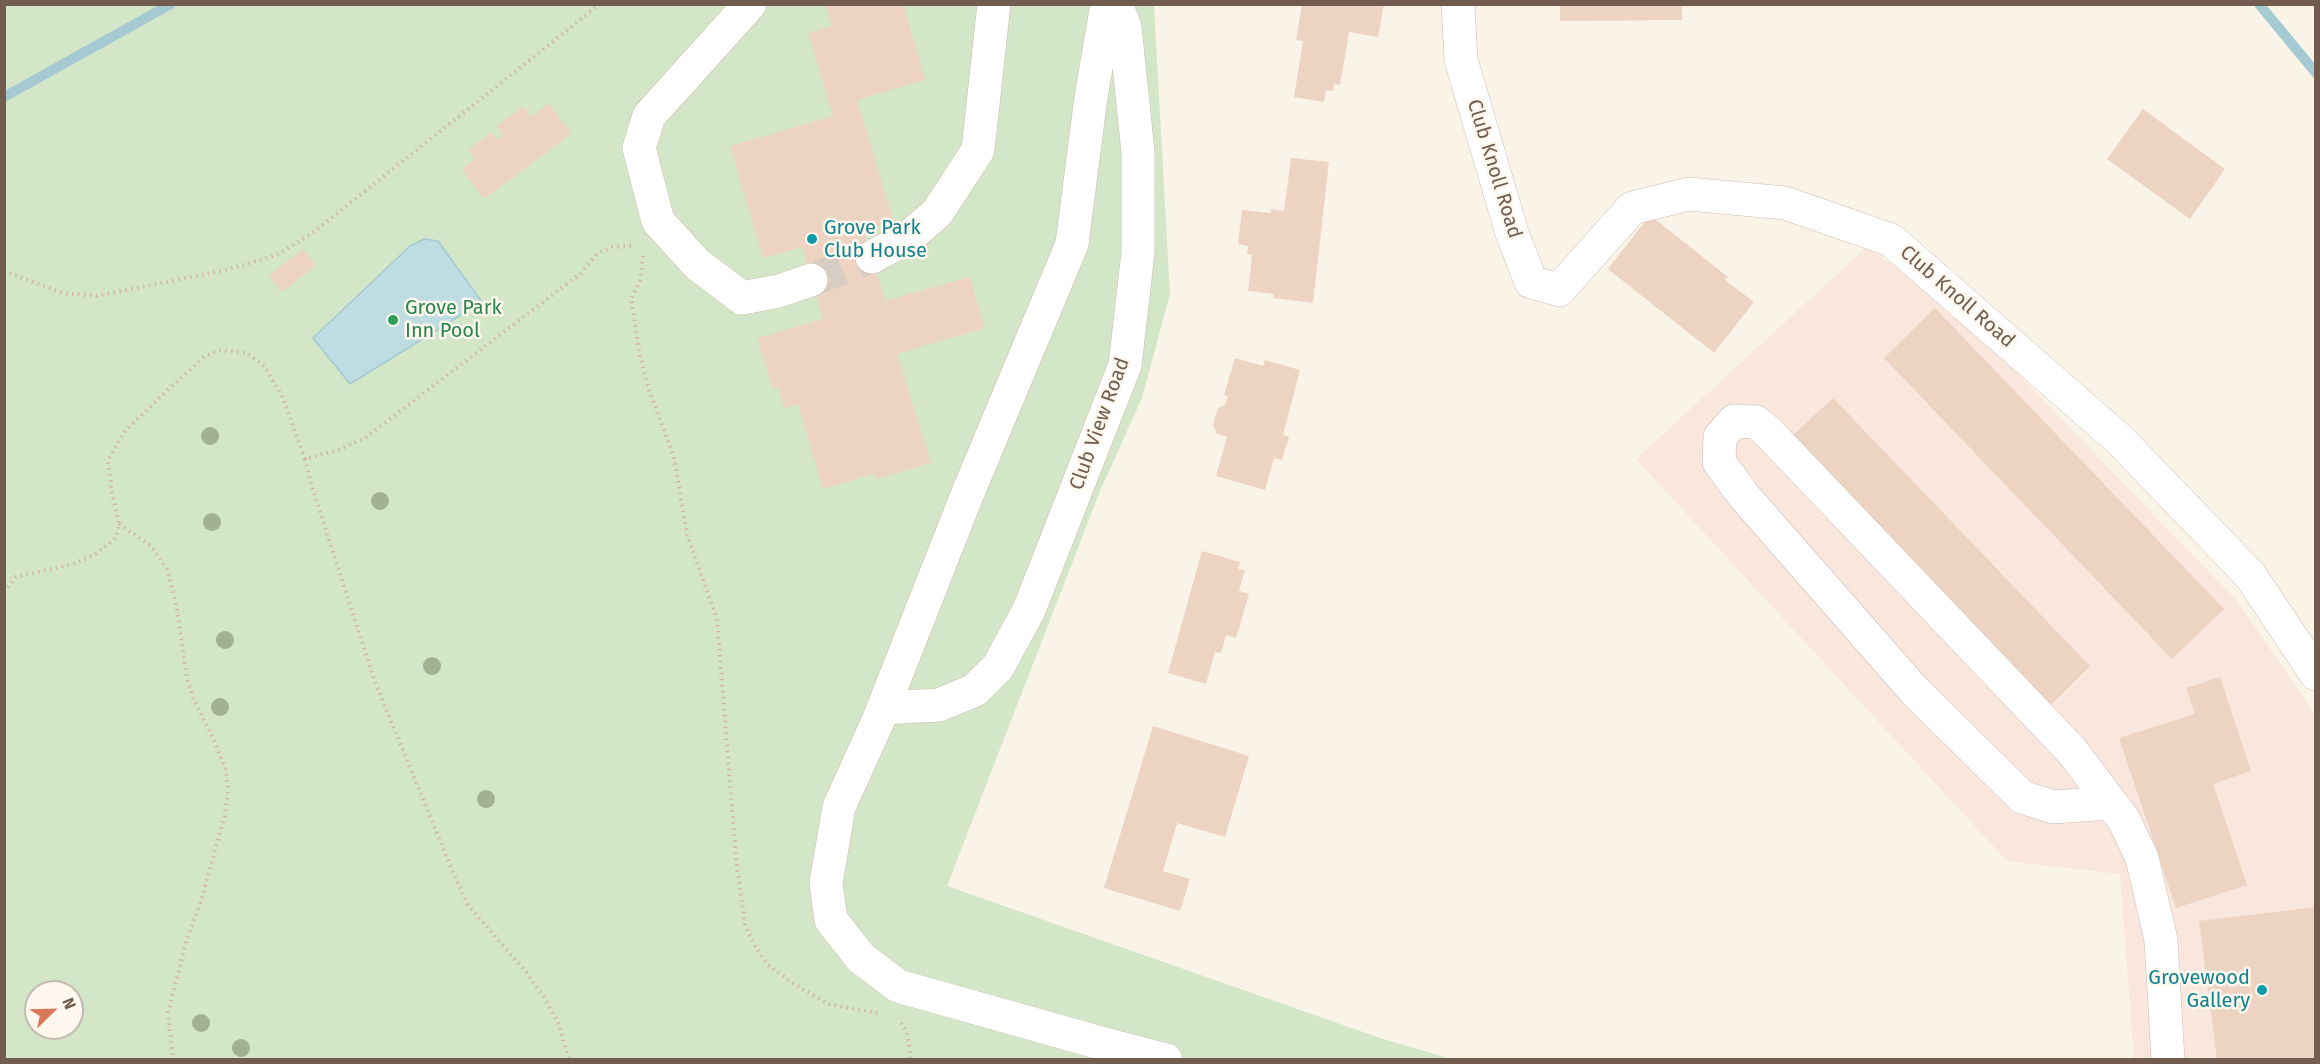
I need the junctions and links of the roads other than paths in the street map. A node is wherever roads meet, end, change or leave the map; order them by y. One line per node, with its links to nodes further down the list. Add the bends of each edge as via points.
1 (750, 4): 7 (street, via 649,116 639,148 658,220 697,264 742,298)
2 (994, 4): 6 (street, via 978,150 937,213 909,237)
3 (1107, 4): 9 (street, via 1090,98 1072,244)
4 (1116, 4): 9 (street, Club View Road, via 1125,27 1138,152 1138,253 1125,364 1029,610 998,667 975,690 939,705)
5 (1458, 4): 8 (street, Club Knoll Road, via 1461,60 1512,233 1531,282 1558,290 1632,208 1689,194 1785,203 1891,240 2120,440 2250,575)
6 (872, 257)
7 (811, 280)
8 (2308, 662)
9 (883, 708): 11 (street, via 839,807 826,883 831,920 893,1005)
10 (2111, 803): 10 (street, via 2072,751 1768,432 1756,422 1734,421 1720,436 1719,462 1744,496 1913,689 2022,797 2053,807); 12 (street, via 2142,858 2161,940)
11 (1166, 1059)
12 (2168, 1059)

